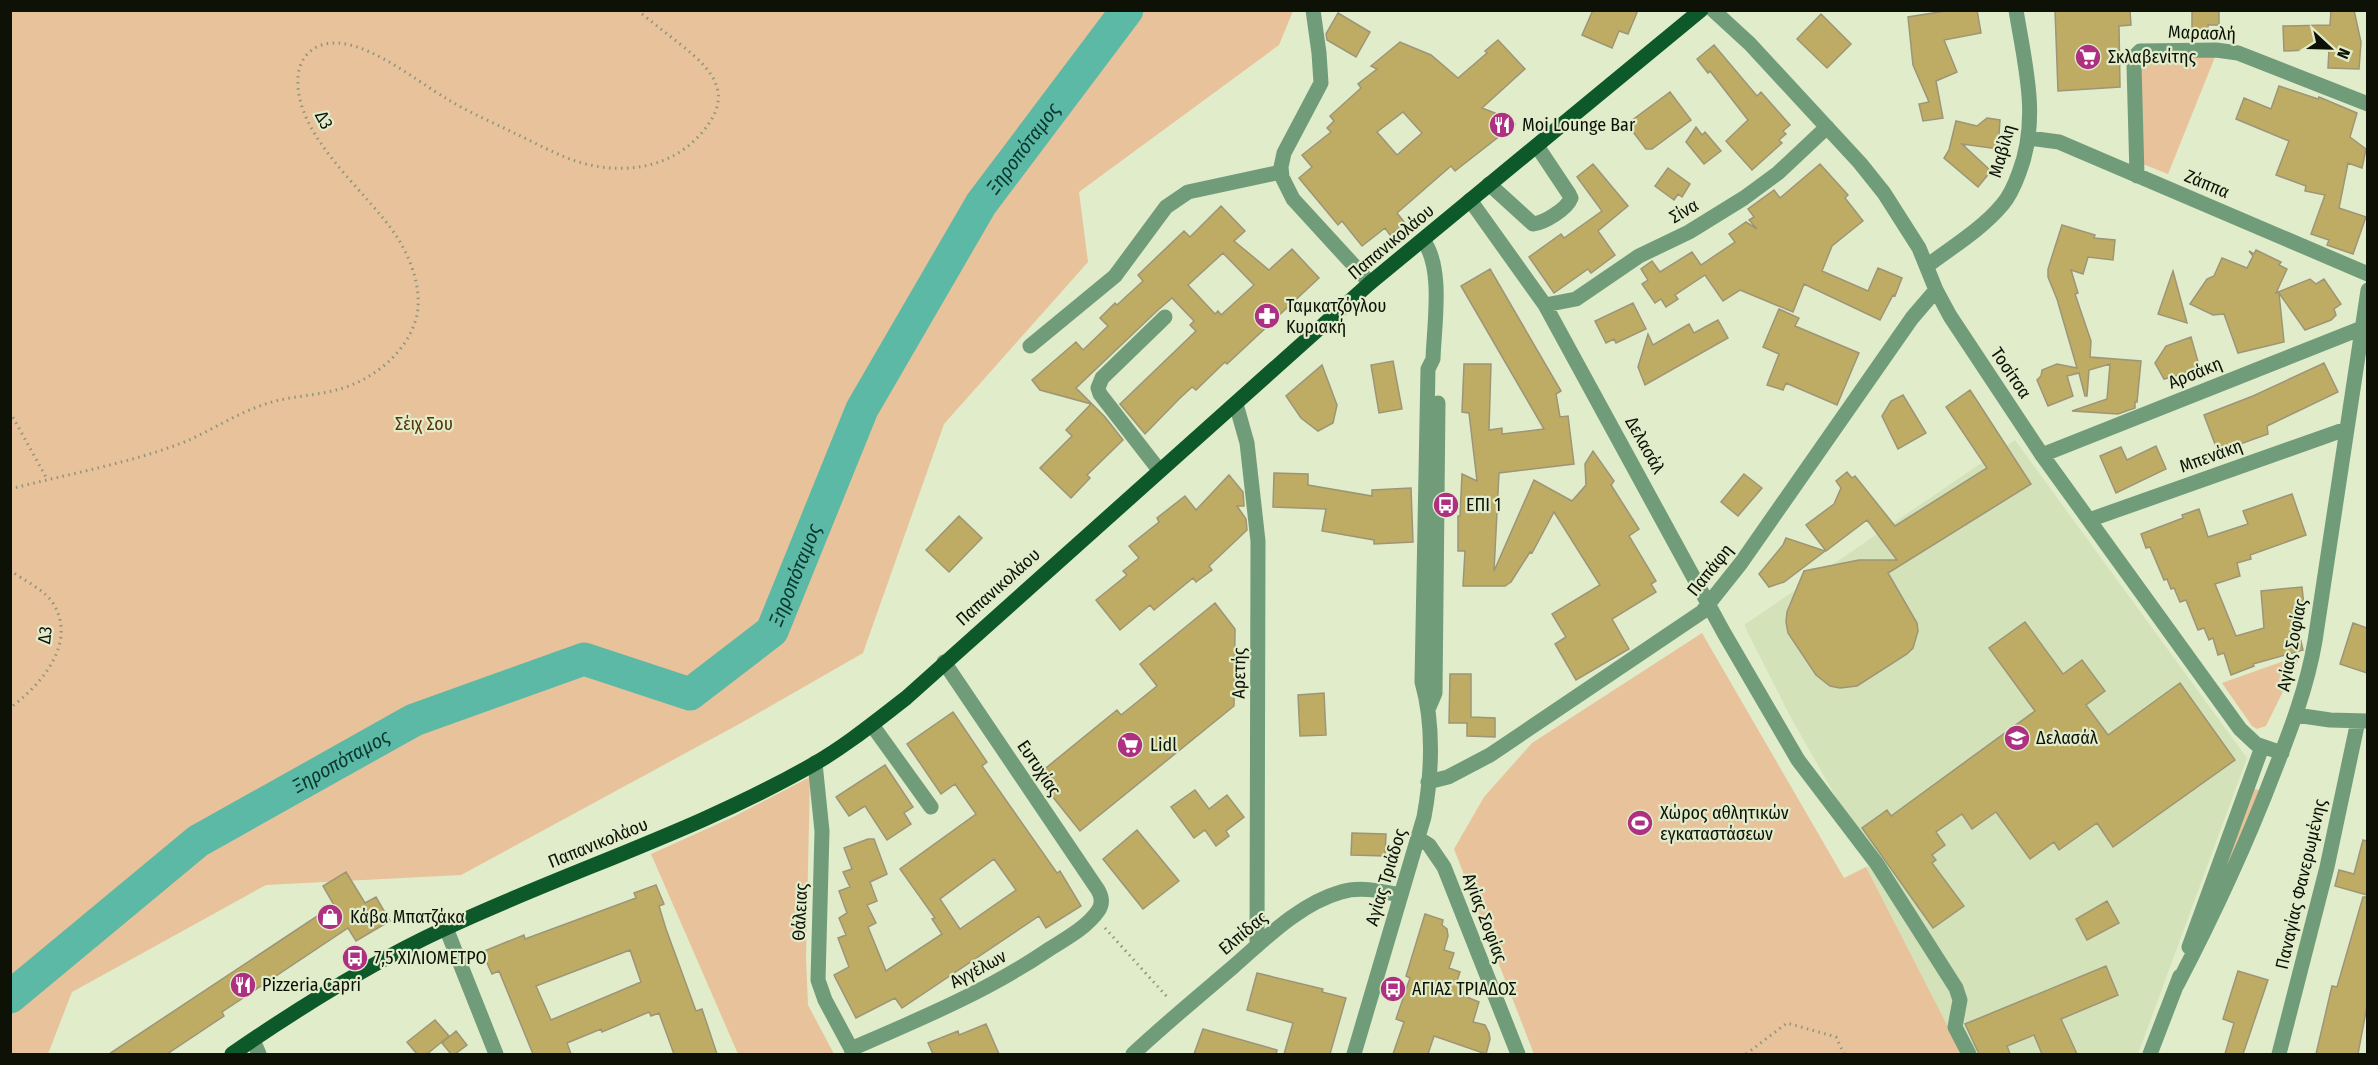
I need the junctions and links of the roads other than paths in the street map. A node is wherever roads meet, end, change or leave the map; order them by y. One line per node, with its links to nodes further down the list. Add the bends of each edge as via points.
1 (1313, 10): 9 (street, via 1321,83 1288,144)
2 (1701, 10): 8 (main road, Παπανικολάου)
3 (1713, 10): 6 (street, Τοσίτσα)
4 (2016, 10): 7 (street, Μαβίλη, via 2031,108)
5 (2367, 104): 10 (street, Μαρασλή, via 2229,51 2140,51 2135,56)
6 (1827, 127): 14 (street, Τοσίτσα, via 1884,193); 19 (street, Σίνα, via 1744,198 1640,256 1576,299)
7 (2029, 138): 10 (street, Ζάππα, via 2053,140); 14 (street, Μαβίλη, via 2018,175 2003,204)
8 (1537, 146): 11 (main road, Παπανικολάου); 11 (street, via 1569,194 1567,206 1533,224)
9 (1281, 172): 16 (street, via 1293,199); 22 (street, via 1188,192 1166,207 1115,276)
10 (2137, 176): 15 (street, Ζάππα)
11 (1489, 184): 12 (main road, Παπανικολάου)
12 (1470, 200): 13 (main road, Παπανικολάου); 19 (street, Δελασάλ)
13 (1423, 240): 16 (main road, Παπανικολάου); 36 (street, Αγίας Τριάδος, via 1430,249 1435,269 1433,359 1428,369 1422,682 1429,707)
14 (1928, 266): 17 (street, Τοσίτσα)
15 (2367, 274)
16 (1370, 283): 23 (main road, Παπανικολάου)
17 (1936, 290): 25 (street, Τοσίτσα); 28 (street, Παπάφη)
18 (2367, 290): 21 (street, Αγίας Σοφίας)
19 (1545, 304): 28 (street, Δελασάλ)
20 (1165, 317): 26 (street, via 1105,374 1098,388)
21 (2362, 328): 24 (street, Αγίας Σοφίας); 25 (street, Αρσάκη)
22 (1030, 346)
23 (1236, 404): 26 (main road, Παπανικολάου); 42 (street, Αρετής, via 1247,443 1258,541)
24 (2346, 429): 27 (street, Μπενάκη); 30 (street, Αγίας Σοφίας, via 2312,658)
25 (2042, 455): 27 (street, Τοσίτσα)
26 (1159, 470): 29 (main road, Παπανικολάου)
27 (2089, 520): 33 (street, Τοσίτσα, via 2240,729)
28 (1709, 603): 36 (street, Παπάφη, via 1690,622 1490,755 1448,777); 52 (street, Δελασάλ, via 1798,760 1877,864 1956,988 1959,1000 1955,1027)
29 (944, 662): 32 (main road, Παπανικολάου); 40 (street, Ευτυχίας, via 1101,896)
30 (2296, 715): 31 (street); 34 (street, Αγίας Σοφίας)
31 (2362, 721): 54 (street, Παναγίας Φανερωμένης)
32 (872, 725): 35 (main road, Παπανικολάου); 37 (street)
33 (2262, 747): 34 (street, Τοσίτσα); 43 (street, Αγίας Σοφίας)
34 (2282, 753): 43 (street, Αγίας Σοφίας, via 2228,881)
35 (815, 763): 41 (main road, Παπανικολάου, via 712,816); 45 (street, Θάλειας, via 822,831 818,980)
36 (1428, 782): 38 (street, Αγίας Τριάδος)
37 (931, 807)
38 (1418, 838): 39 (street, Αγίας Τριάδος); 51 (street, Αγίας Σοφίας, via 1429,845 1444,867)
39 (1400, 895): 42 (street, Ελπίδας, via 1363,890 1331,895 1293,917); 50 (street, Αγίας Τριάδος)
40 (1094, 916): 45 (street, Αγγέλων, via 998,982)
41 (446, 928): 44 (main road, Παπανικολάου, via 332,988); 48 (street)
42 (1257, 946): 49 (street, Ελπίδας)
43 (2177, 985): 53 (street, Αγίας Σοφίας)
44 (253, 1040): 46 (main road, Παπανικολάου); 47 (street)
45 (852, 1052)
46 (232, 1054)
47 (260, 1054)
48 (496, 1054)
49 (1133, 1054)
50 (1354, 1054)
51 (1518, 1054)
52 (1969, 1054)
53 (2150, 1054)
54 (2279, 1054)

